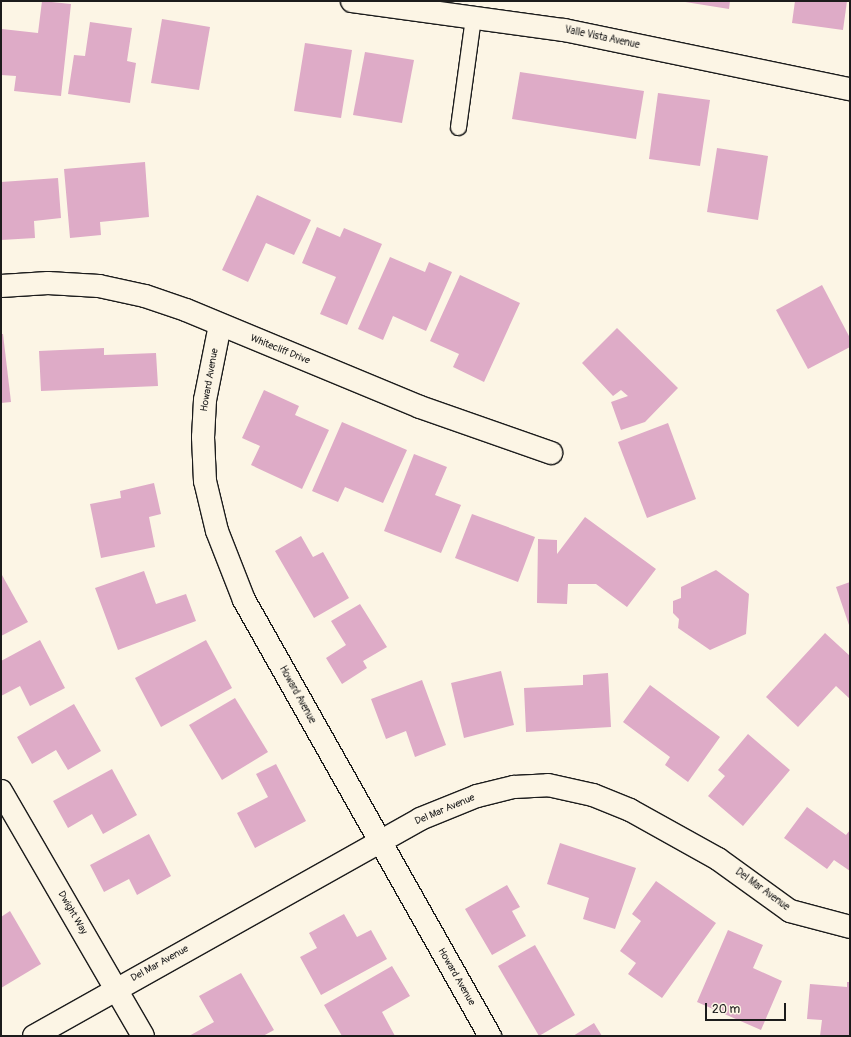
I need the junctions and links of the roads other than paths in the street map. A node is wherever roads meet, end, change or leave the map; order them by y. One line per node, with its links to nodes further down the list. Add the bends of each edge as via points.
1 (352, 1): 2 (street, Valle Vista Avenue)
2 (473, 17): 3 (street, Valle Vista Avenue, via 564,30); 4 (lane)
3 (850, 89)
4 (458, 127)
5 (1, 286): 6 (street, Whitecliff Drive, via 48,283 99,286 145,296)
6 (220, 325): 7 (street, Whitecliff Drive, via 420,407); 9 (street, Howard Avenue, via 204,400 203,437 205,481 217,531 244,600)
7 (551, 453)
8 (1, 791): 11 (street, Dwight Way)
9 (379, 843): 10 (street, Del Mar Avenue, via 420,819 477,796 514,787 548,785 593,795 630,810 718,859 790,911); 11 (street, Del Mar Avenue); 14 (street, Howard Avenue)
10 (850, 927)
11 (116, 989): 12 (street, Del Mar Avenue); 13 (street, Dwight Way)
12 (34, 1036)
13 (142, 1036)
14 (490, 1036)

